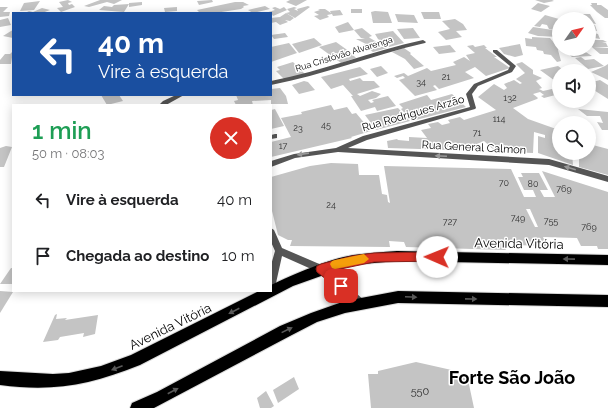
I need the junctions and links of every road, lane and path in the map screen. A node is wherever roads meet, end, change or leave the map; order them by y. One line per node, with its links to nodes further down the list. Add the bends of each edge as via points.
1 (423, 42): 3 (street, Rua Cristóvão Alvarenga, via 396,47 313,74)
2 (495, 51): 6 (street, Rua Rodrigues Arzão, via 514,66 510,71 476,85 469,94 473,108)
3 (272, 83)
4 (179, 96): 5 (street)
5 (164, 104)
6 (365, 138): 7 (street, Rua Rodrigues Arzão); 8 (street)
7 (337, 150): 8 (street, Rua General Calmon); 9 (street, Rua Rodrigues Arzão, one-way to 9, via 294,156)
8 (379, 152): 10 (street, Rua General Calmon, one-way to 8, via 549,162)
9 (272, 164)
10 (608, 179)
11 (272, 234): 12 (street)
12 (279, 251): 14 (street); 15 (street)
13 (608, 260): 14 (main road, Avenida Vitória, one-way to 14, via 397,256 352,260)
14 (321, 269): 16 (main road, Avenida Vitória); 18 (street)
15 (272, 281)
16 (272, 288)
17 (264, 292): 20 (main road, Avenida Vitória, one-way to 20, via 135,360 93,376 40,383)
18 (361, 303): 19 (main road, one-way to 19, via 398,297); 21 (main road, one-way to 18, via 303,323)
19 (606, 303)
20 (0, 378)
21 (137, 408)

